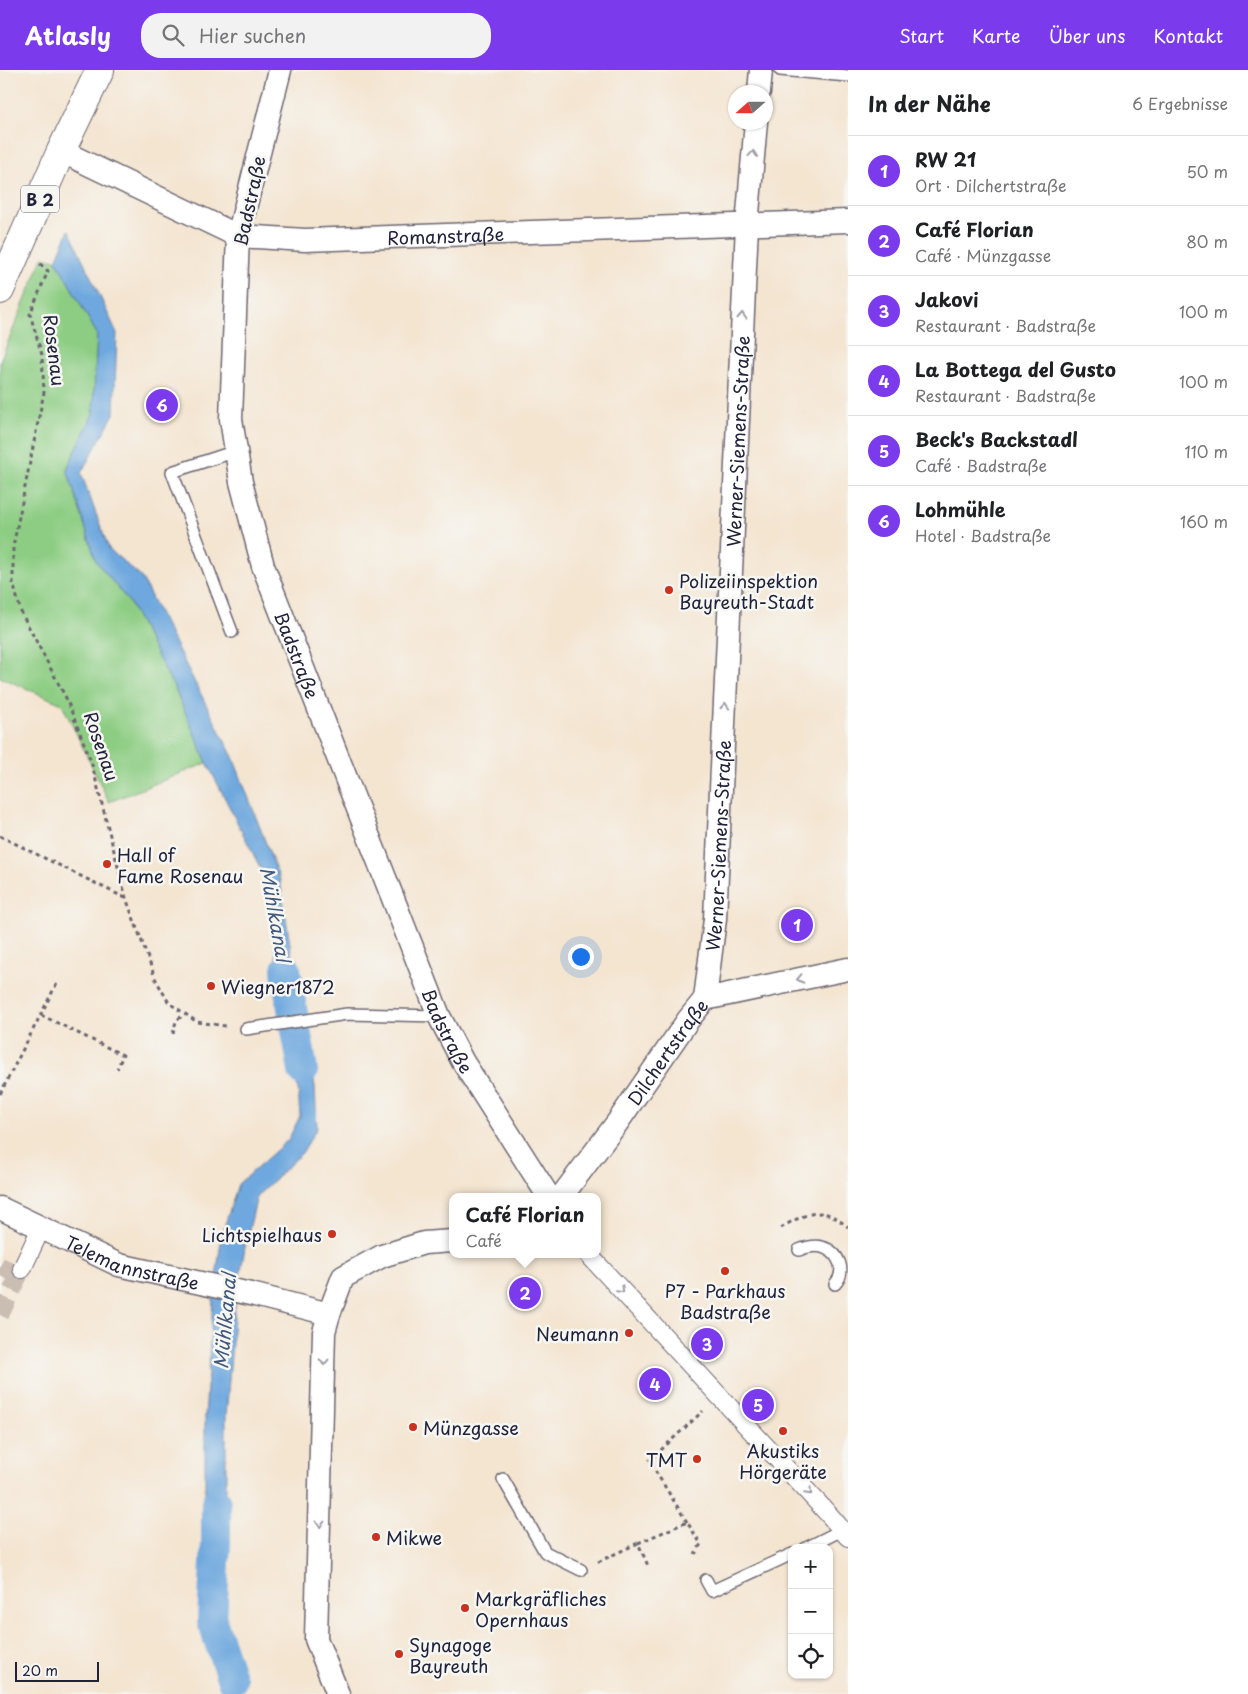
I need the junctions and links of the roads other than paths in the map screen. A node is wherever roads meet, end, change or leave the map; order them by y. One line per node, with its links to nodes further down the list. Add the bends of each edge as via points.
1 (100, 70): 8 (main road, B 2)
2 (280, 70): 11 (street, Badstraße)
3 (762, 70): 6 (street)
4 (780, 70): 5 (lane)
5 (848, 76)
6 (760, 85)
7 (755, 130): 10 (street, Werner-Siemens-Straße, one-way to 7)
8 (61, 151): 11 (street, Romanstraße); 12 (main road, B 2)
9 (848, 221): 10 (street, Romanstraße)
10 (747, 226): 11 (street, Romanstraße, via 304,240); 16 (street, Werner-Siemens-Straße, one-way to 10, via 715,918)
11 (238, 236): 13 (street, Badstraße, via 231,418)
12 (0, 290)
13 (236, 450): 14 (lane, via 172,472); 17 (street, Badstraße, via 263,566)
14 (232, 632)
15 (848, 970): 16 (street, Dilchertstraße, one-way to 16)
16 (705, 999): 20 (street, Dilchertstraße)
17 (439, 1016): 18 (lane, via 347,1014); 19 (street, Badstraße, via 463,1062)
18 (246, 1029)
19 (546, 1193)
20 (564, 1193)
21 (0, 1208): 22 (street, Telemannstraße)
22 (42, 1228): 26 (street); 28 (street, Telemannstraße, via 119,1265)
23 (449, 1241): 28 (street, via 424,1243 382,1256 343,1277)
24 (799, 1250): 27 (lane, via 817,1247 833,1252 842,1273)
25 (592, 1258): 30 (street, one-way to 30, via 655,1316 709,1376 716,1399)
26 (22, 1269)
27 (835, 1284)
28 (329, 1314): 35 (street, one-way to 35, via 324,1332 316,1638)
29 (503, 1480): 33 (lane, via 545,1552)
30 (845, 1534): 31 (lane)
31 (817, 1544)
32 (788, 1556): 34 (lane, via 712,1591)
33 (581, 1570)
34 (706, 1580)
35 (338, 1694)

